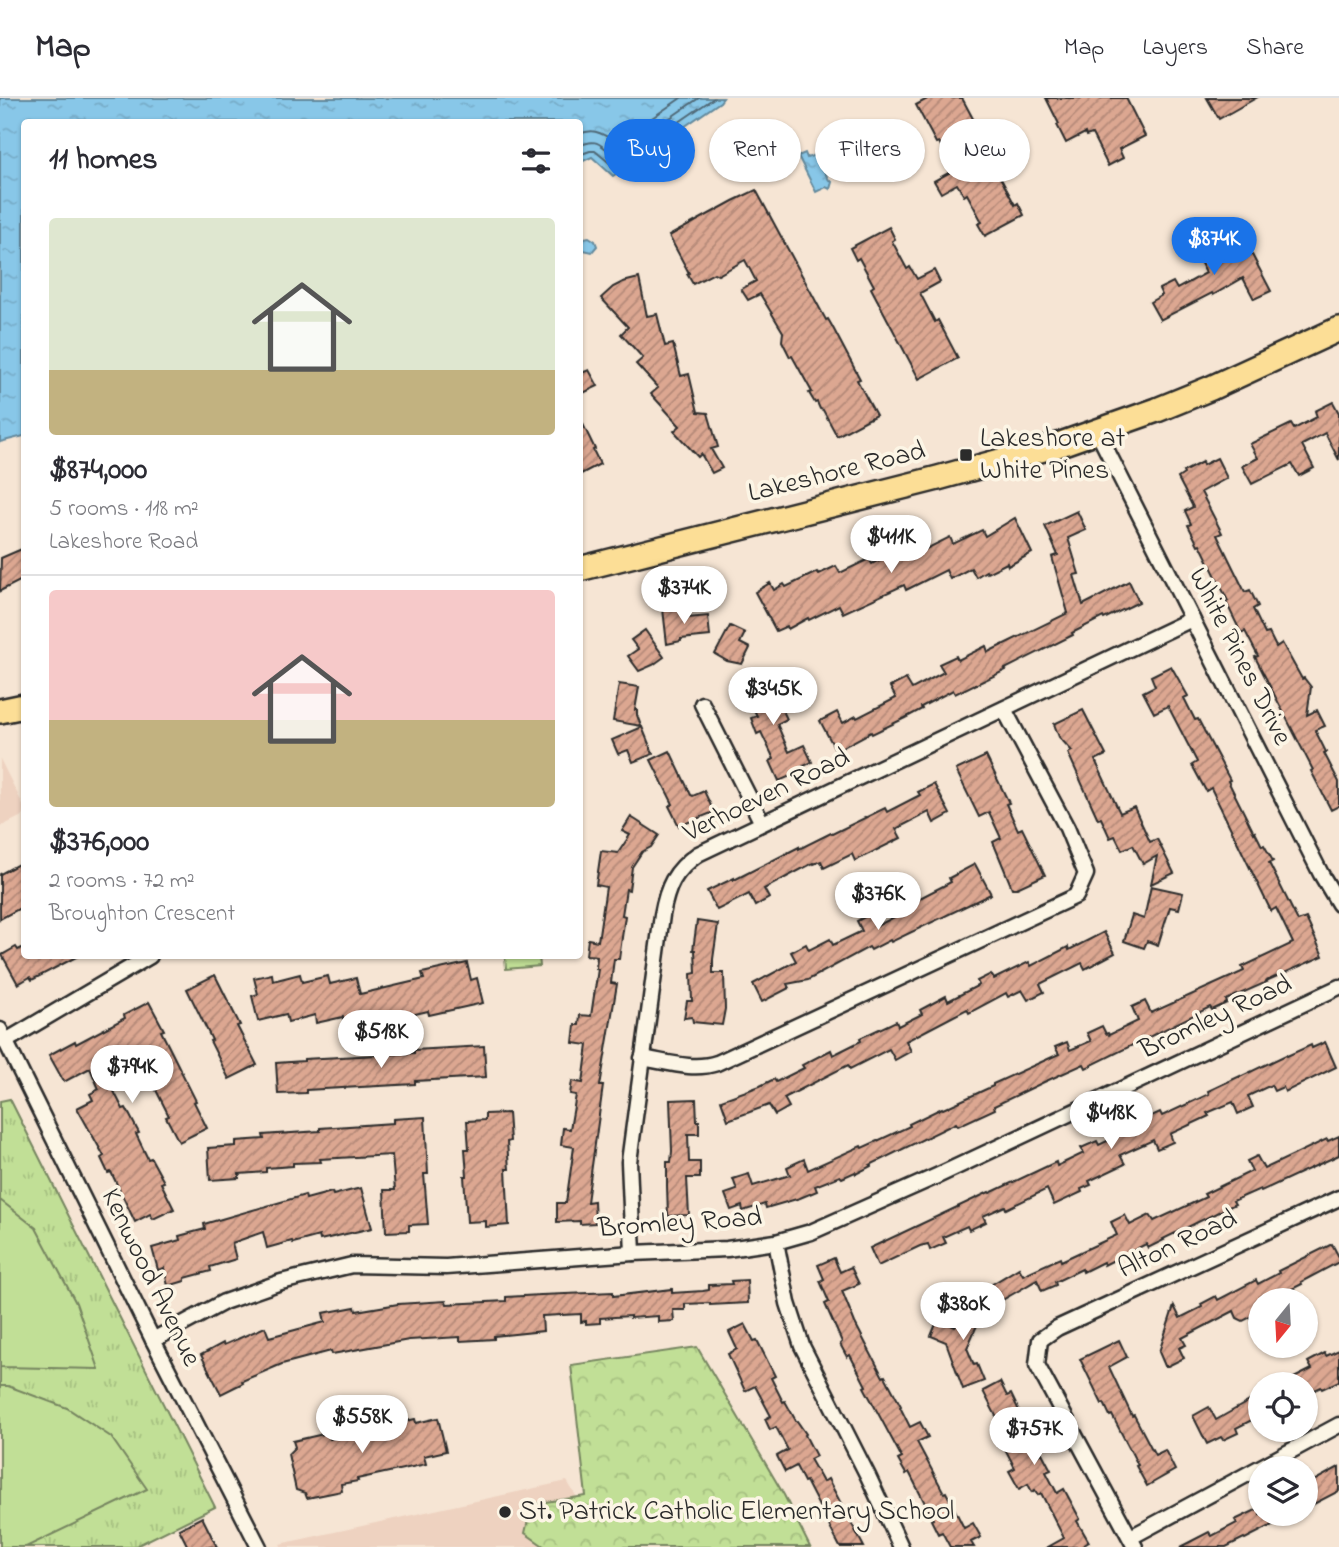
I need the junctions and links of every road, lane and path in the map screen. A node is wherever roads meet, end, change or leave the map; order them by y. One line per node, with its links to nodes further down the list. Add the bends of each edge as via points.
1 (1339, 329): 2 (main road, Lakeshore Road, via 1211,388)
2 (1097, 432): 3 (main road, Lakeshore Road, via 998,462); 4 (street, White Pines Drive)
3 (583, 568)
4 (1192, 619): 7 (street, Verhoeven Road); 10 (street, White Pines Drive)
5 (702, 704): 9 (street)
6 (21, 707): 8 (main road)
7 (1004, 709): 9 (street, Verhoeven Road); 14 (street, via 1086,874 1076,896 717,1063 695,1068)
8 (0, 711)
9 (762, 823): 14 (street, Verhoeven Road, via 698,854 679,870 667,889)
10 (1339, 904)
11 (144, 959): 13 (street)
12 (1339, 987): 16 (street, Bromley Road, via 937,1176 811,1232)
13 (3, 1035): 18 (street, Kenwood Avenue)
14 (642, 1058): 17 (street, Verhoeven Road, via 629,1162)
15 (1339, 1198): 20 (street, Alton Road, via 1040,1340 1037,1365)
16 (776, 1242): 17 (street, Bromley Road); 22 (street, via 802,1346)
17 (633, 1253): 18 (street, Bromley Road, via 446,1267 352,1265 224,1302)
18 (153, 1340): 21 (street, Kenwood Avenue)
19 (1339, 1425): 20 (street)
20 (1133, 1542)
21 (259, 1547)
22 (901, 1547)

